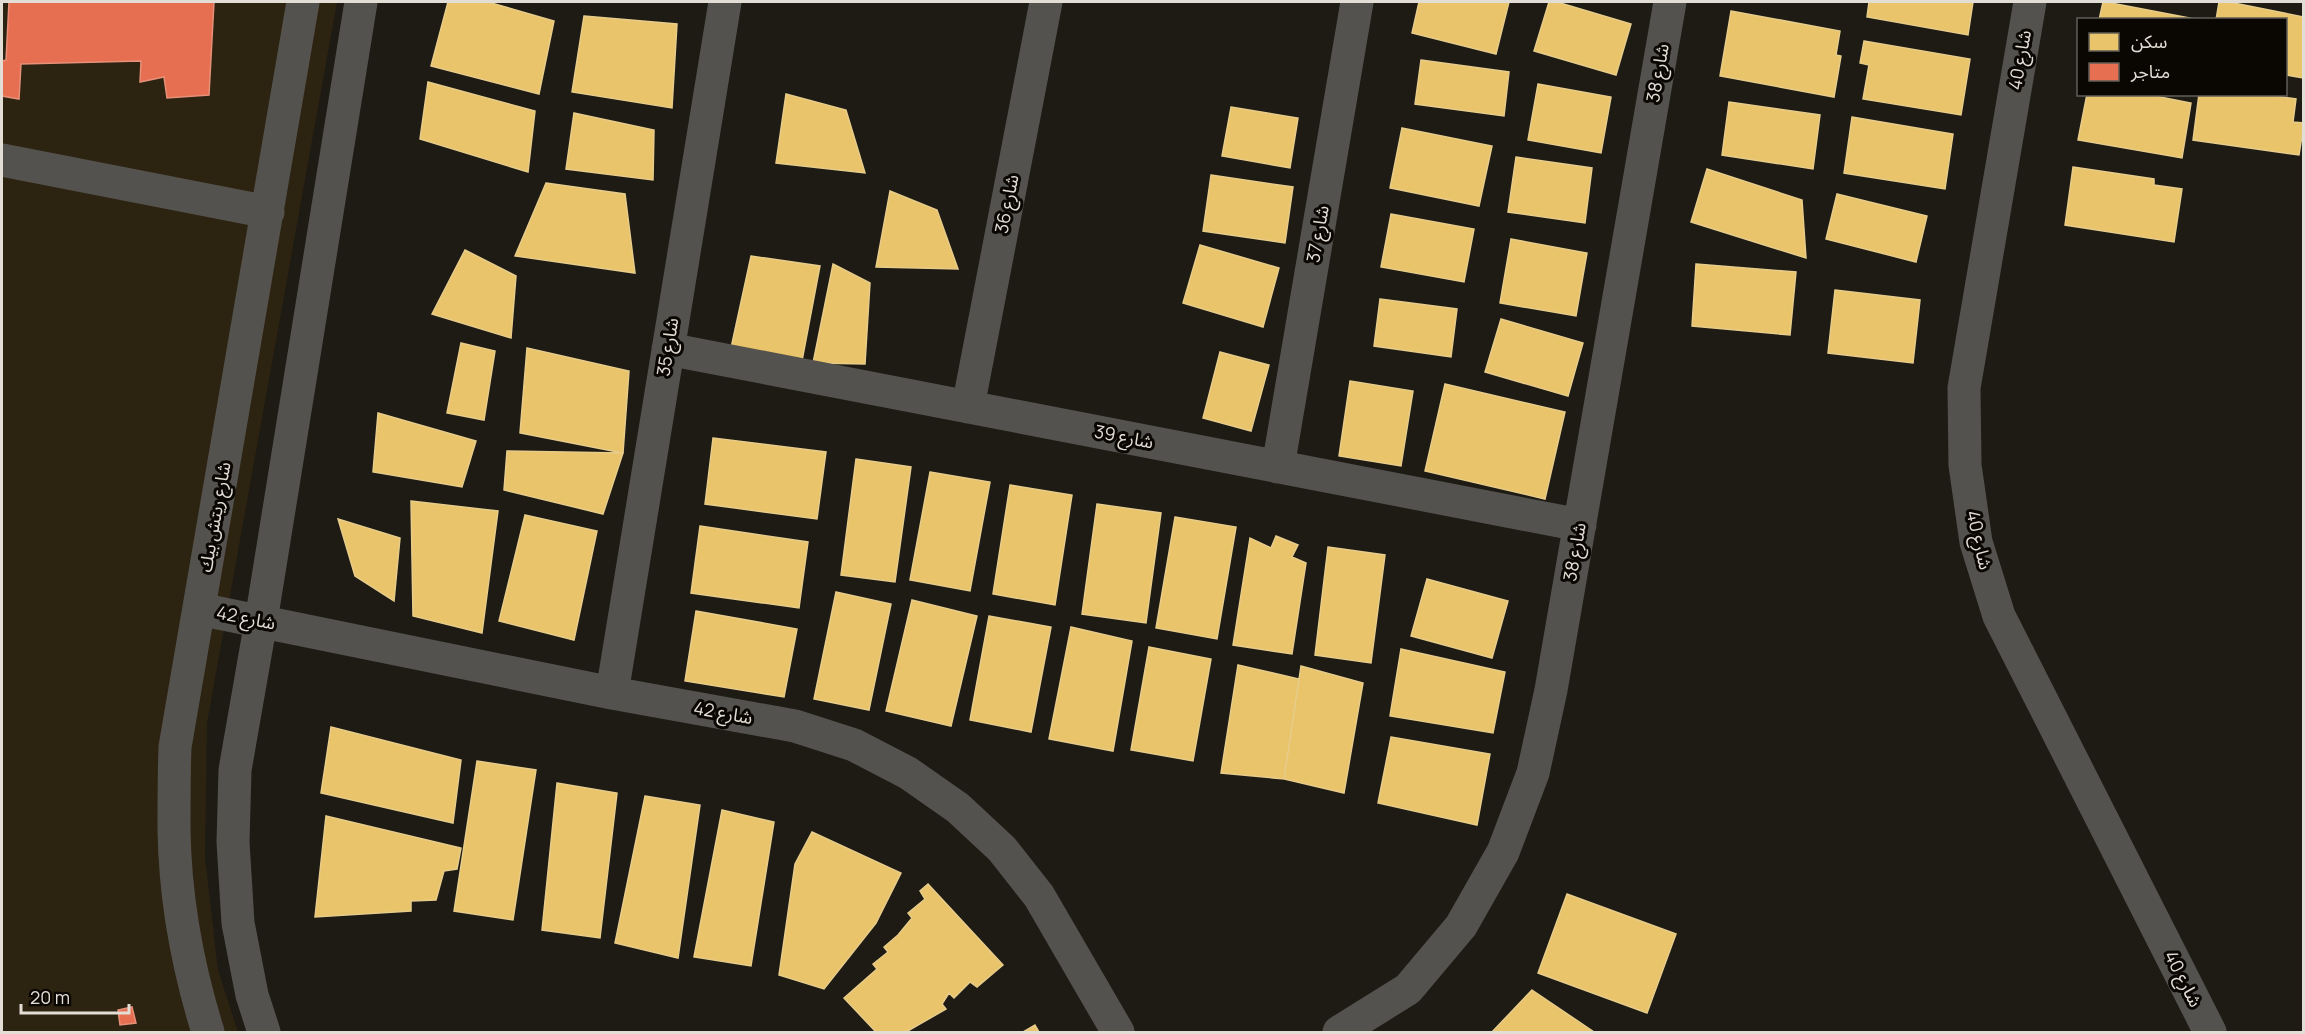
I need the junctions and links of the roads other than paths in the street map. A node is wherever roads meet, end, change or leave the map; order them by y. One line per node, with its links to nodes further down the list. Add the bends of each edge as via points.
1 (303, 2): 9 (street, شارع ريتش بيك)
2 (361, 2): 15 (street)
3 (725, 2): 10 (street, شارع 35)
4 (1046, 2): 11 (street, شارع 36)
5 (1357, 2): 12 (street, شارع 37)
6 (1670, 2): 13 (street, شارع 38)
7 (2030, 2): 21 (street, شارع 40, via 1964,388 1965,465 1976,542 2000,616)
8 (2, 160): 9 (street)
9 (268, 212): 14 (street, شارع ريتش بيك)
10 (668, 349): 11 (street, شارع 39); 16 (street, شارع 35)
11 (968, 407): 12 (street, شارع 39)
12 (1278, 467): 13 (street, شارع 39)
13 (1580, 525): 20 (street, شارع 38, via 1533,773 1503,852 1461,926 1408,989)
14 (198, 609): 15 (street, شارع 42); 17 (street, شارع ريتش بيك, via 176,738 174,831 182,916)
15 (261, 621): 16 (street, شارع 42); 18 (street, via 235,770 233,843 238,923 252,995)
16 (612, 693): 19 (street, شارع 42, via 795,726 854,745 908,773 958,808 1002,849 1039,896)
17 (208, 1032)
18 (264, 1032)
19 (1118, 1032)
20 (1339, 1032)
21 (2210, 1032)

